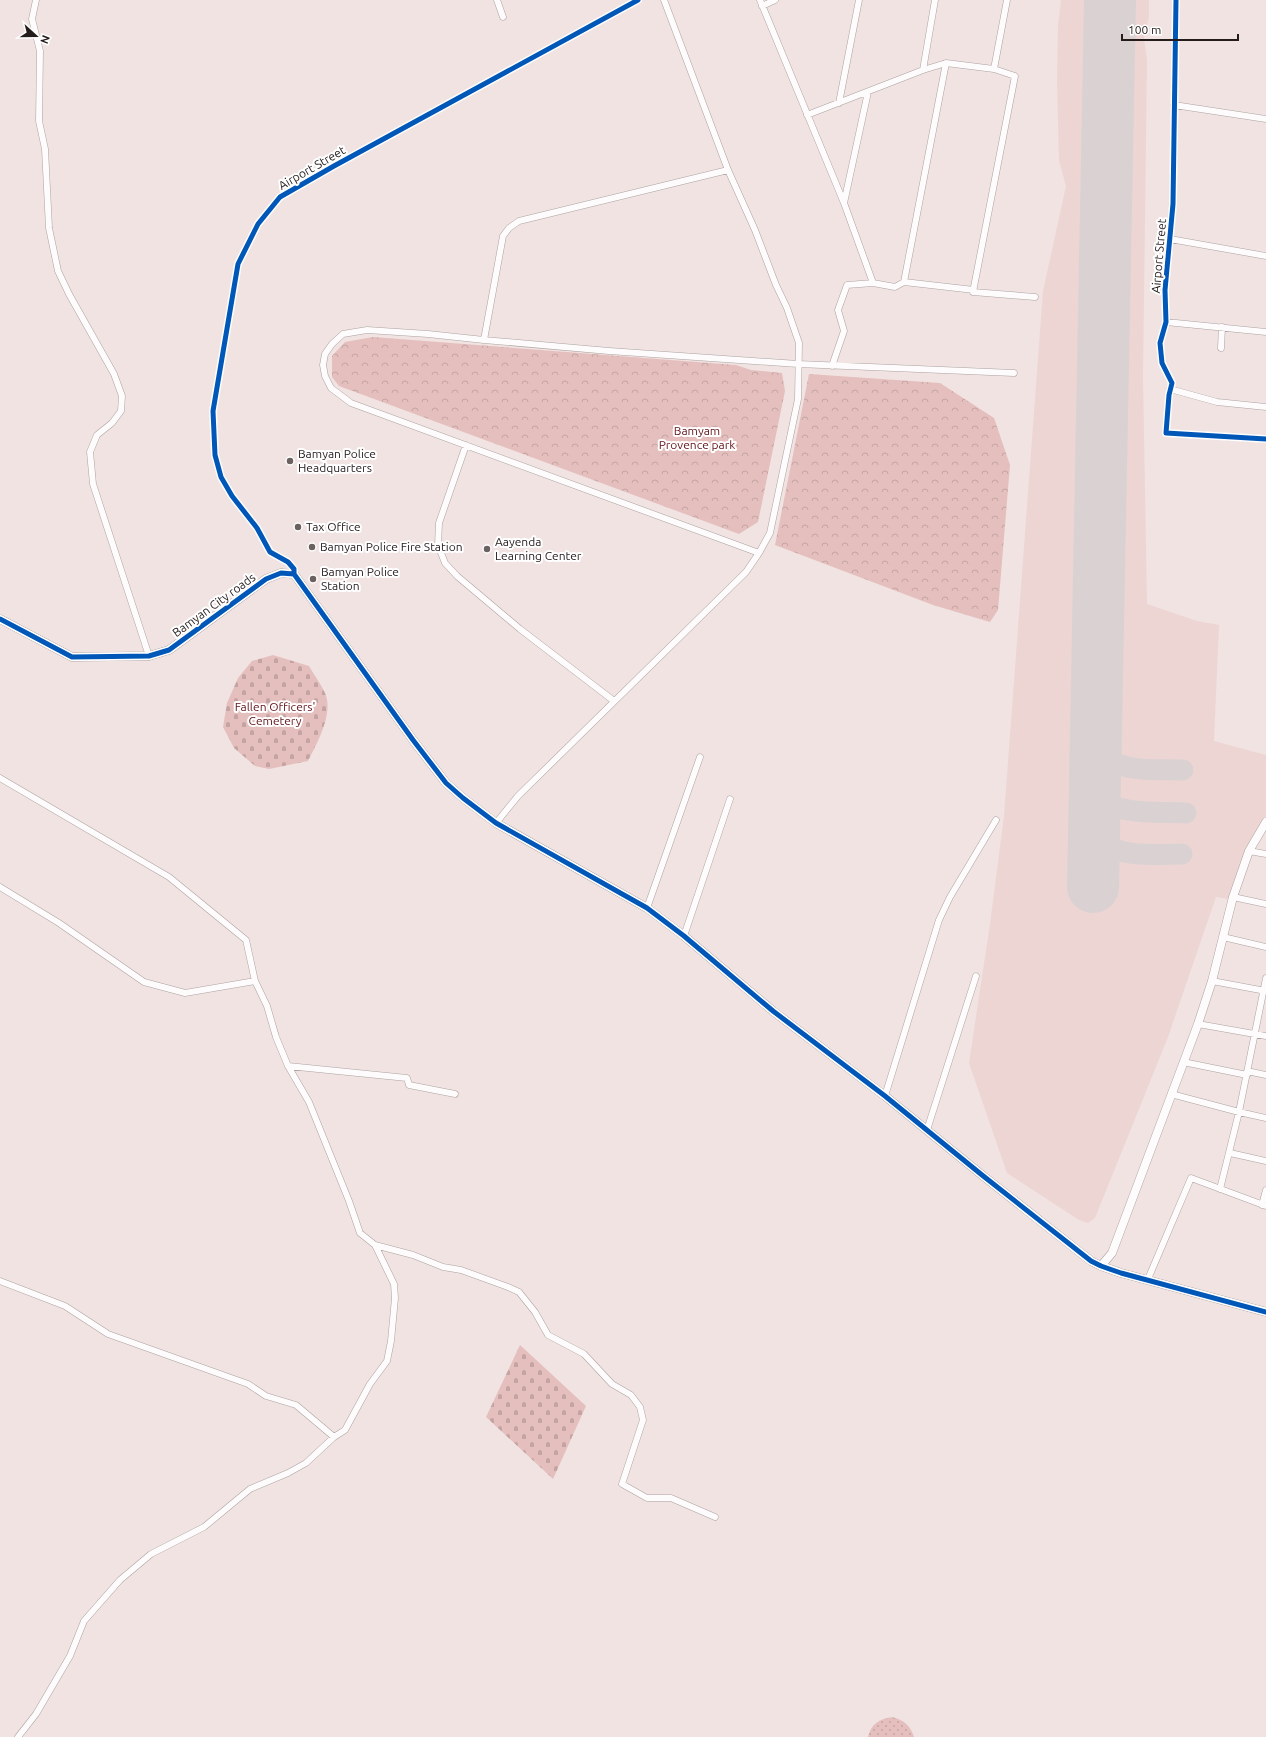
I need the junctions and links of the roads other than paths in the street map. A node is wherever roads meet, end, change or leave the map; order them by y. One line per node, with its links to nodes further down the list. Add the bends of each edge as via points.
1 (36, 0): 43 (street, via 32,19 40,51 39,121 45,150 49,228 58,271 68,294 114,374 122,396 121,411 112,423 97,435 90,452 93,484)
2 (497, 0): 11 (street)
3 (638, 0): 41 (street, Airport Street, via 280,197 258,224 238,264 213,411 215,455 221,477 232,496 257,528 270,552 288,562 294,569)
4 (664, 0): 20 (street)
5 (775, 0): 10 (street)
6 (859, 0): 16 (street)
7 (935, 0): 14 (street)
8 (1006, 0): 13 (street)
9 (1176, 0): 17 (street, Airport Street)
10 (761, 3): 18 (street)
11 (504, 17)
12 (946, 63): 13 (street); 14 (street); 24 (street)
13 (994, 69): 26 (street, via 1015,76)
14 (923, 70): 15 (street)
15 (868, 92): 16 (street); 21 (street)
16 (839, 103): 18 (street)
17 (1174, 105): 19 (street); 22 (street, Airport Street)
18 (807, 115): 21 (street)
19 (1266, 119)
20 (728, 170): 31 (street, via 519,221 508,228 503,236); 33 (street, via 787,308 799,343)
21 (844, 203): 25 (street)
22 (1170, 239): 23 (street); 28 (street, Airport Street, via 1165,290)
23 (1266, 256)
24 (904, 282): 25 (street, via 895,287); 26 (street, via 974,290)
25 (873, 283): 34 (street, via 847,285 838,310 844,331)
26 (973, 292): 27 (street)
27 (1035, 297)
28 (1166, 322): 29 (street); 36 (street, Airport Street, via 1160,343 1162,363 1172,383)
29 (1222, 327): 30 (street); 32 (street)
30 (1266, 332)
31 (484, 340): 33 (street); 39 (street, via 367,330 343,334 325,354 325,376 331,388 351,403)
32 (1221, 348)
33 (798, 364): 34 (street); 40 (street, via 798,399 770,533)
34 (832, 366): 35 (street)
35 (1014, 373)
36 (1170, 389): 37 (street, via 1217,402); 38 (street, Airport Street, via 1166,433)
37 (1266, 407)
38 (1266, 439)
39 (466, 445): 40 (street); 44 (street, via 439,522 438,545 445,563 520,629)
40 (759, 553): 44 (street, via 746,572)
41 (294, 574): 43 (street, Bamyan City roads, via 281,573 266,579 169,650); 50 (street, via 446,782)
42 (0, 619): 43 (street, Bamyan City roads, via 72,657)
43 (149, 656)
44 (614, 701): 50 (street, via 518,796)
45 (700, 757): 56 (street)
46 (0, 778): 62 (street, via 169,877 246,940)
47 (730, 799): 57 (street)
48 (996, 820): 74 (street, via 939,920)
49 (1266, 822): 51 (street)
50 (496, 823): 56 (street)
51 (1249, 851): 52 (street); 54 (street)
52 (1266, 854)
53 (0, 886): 62 (street, via 144,982 185,993)
54 (1232, 897): 55 (street); 58 (street)
55 (1266, 904)
56 (647, 908): 57 (street)
57 (684, 936): 74 (street, via 773,1010)
58 (1223, 937): 59 (street); 63 (street)
59 (1266, 947)
60 (976, 976): 77 (street)
61 (1266, 978): 64 (street)
62 (255, 981): 69 (street, via 267,1006)
63 (1212, 981): 64 (street); 65 (street)
64 (1265, 991): 66 (street)
65 (1198, 1024): 66 (street); 68 (street)
66 (1254, 1033): 67 (street); 70 (street)
67 (1266, 1036)
68 (1183, 1062): 70 (street); 73 (street)
69 (288, 1066): 72 (street, via 407,1078 409,1085); 83 (street, via 309,1102 360,1232)
70 (1247, 1073): 71 (street); 75 (street)
71 (1266, 1075)
72 (455, 1094)
73 (1171, 1094): 75 (street); 84 (street, via 1112,1253)
74 (885, 1096): 77 (street)
75 (1239, 1112): 76 (street); 78 (street)
76 (1266, 1118)
77 (927, 1130): 84 (street, via 1091,1261)
78 (1230, 1153): 79 (street); 80 (street)
79 (1266, 1162)
80 (1220, 1189): 82 (street); 85 (street, via 1191,1178)
81 (1266, 1190): 82 (street)
82 (1264, 1206)
83 (375, 1245): 88 (street, via 394,1284 392,1341 387,1361 370,1384 351,1421 345,1430); 89 (street, via 413,1255 443,1267 461,1270 519,1292 535,1312 548,1335 584,1354 612,1384 631,1395 640,1407 643,1420 622,1484 647,1498 672,1498)
84 (1101, 1266): 85 (street)
85 (1148, 1279): 87 (street)
86 (0, 1281): 88 (street, via 65,1306 108,1334 248,1384 266,1396 296,1405)
87 (1266, 1312)
88 (334, 1437): 90 (street, via 306,1463 250,1489 204,1526 151,1554 120,1580 84,1621 70,1656 36,1714)
89 (715, 1516)
90 (18, 1737)

